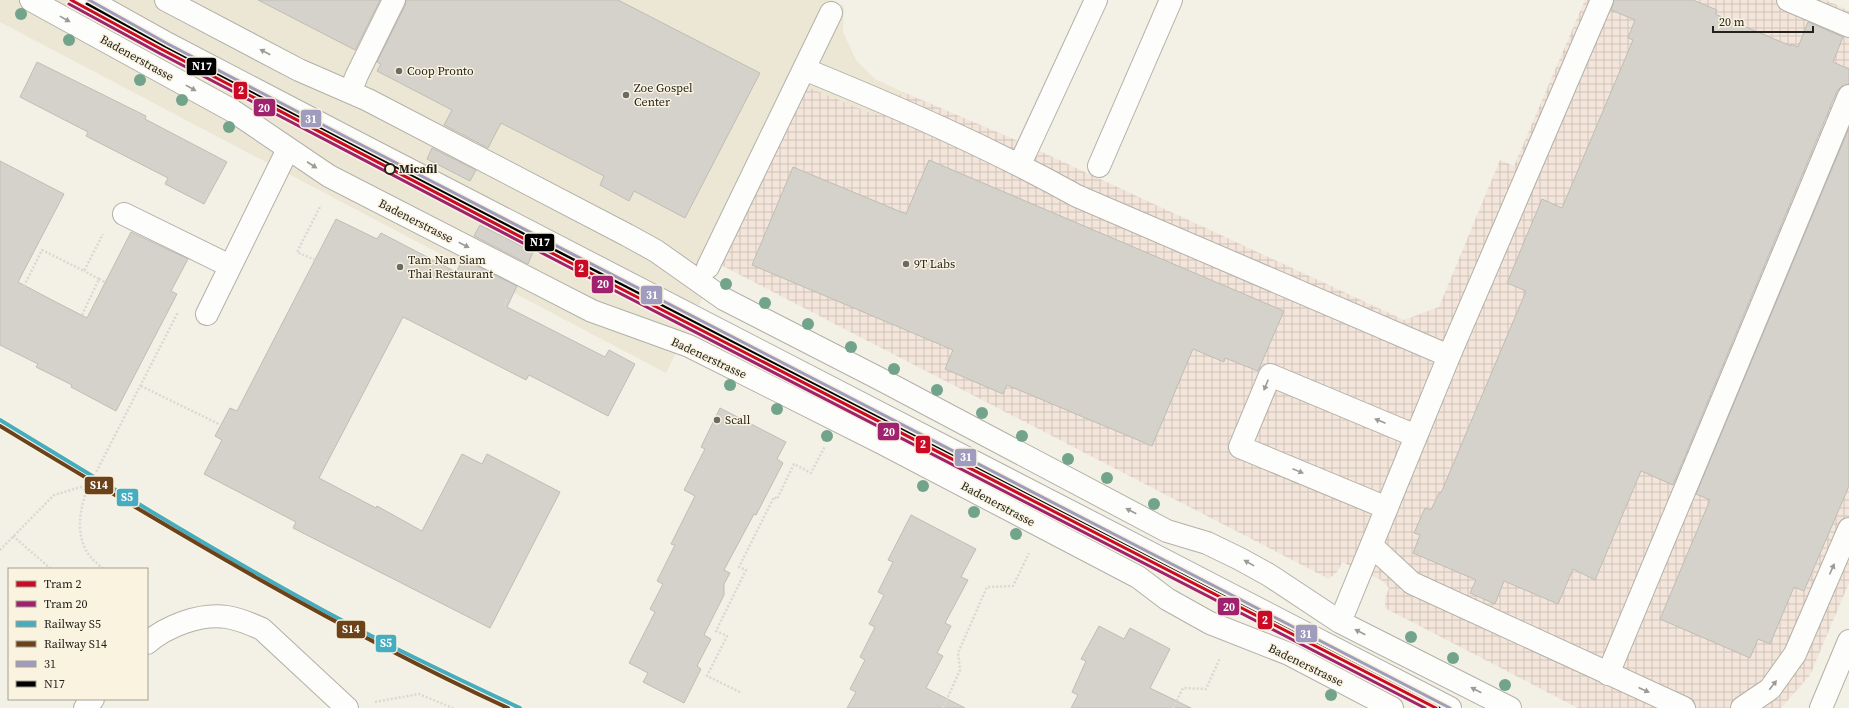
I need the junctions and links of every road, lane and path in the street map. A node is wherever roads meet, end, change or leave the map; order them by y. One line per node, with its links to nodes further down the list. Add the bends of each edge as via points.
1 (31, 0): 14 (street, Badenerstrasse, one-way to 14, via 233,111)
2 (89, 0): 57 (street, via 348,138)
3 (166, 0): 12 (street, one-way to 3, via 299,70)
4 (394, 0): 12 (street)
5 (1096, 0): 15 (street)
6 (1171, 0): 16 (street)
7 (1602, 0): 30 (street)
8 (1788, 0): 10 (street)
9 (831, 13): 11 (street)
10 (1849, 26)
11 (804, 69): 15 (street); 23 (street)
12 (350, 92): 44 (street, one-way to 12, via 1240,558 1207,543 1168,531 724,299 656,251)
13 (1849, 96): 48 (street)
14 (288, 149): 22 (street); 56 (street, Badenerstrasse, one-way to 56, via 329,176 592,310 689,346 882,443 1138,577 1168,599 1210,623 1289,654)
15 (1020, 164): 30 (street, via 1077,196)
16 (1099, 166)
17 (323, 200): 21 (path, via 297,252)
18 (124, 214): 22 (street)
19 (36, 247): 20 (path)
20 (42, 250)
21 (315, 260)
22 (230, 266): 28 (street)
23 (708, 267)
24 (84, 271): 25 (path)
25 (100, 279): 26 (path); 29 (path)
26 (105, 282)
27 (179, 310): 31 (path)
28 (207, 314)
29 (82, 316)
30 (1449, 356): 33 (street)
31 (141, 386): 32 (path); 35 (path)
32 (221, 425)
33 (1416, 436): 36 (street); 36 (street, one-way to 36, via 1270,375 1240,447)
34 (826, 444): 49 (path, via 812,473 794,464 777,499 774,497 739,567 746,570 716,631 726,636 707,676)
35 (86, 492): 38 (path, via 81,487 54,495); 43 (path, via 80,510 80,531 86,551)
36 (1387, 508): 39 (street)
37 (1849, 529): 60 (street, one-way to 37, via 1770,689 1795,654)
38 (13, 536): 41 (path); 42 (path)
39 (1372, 546): 44 (street); 48 (street, via 1412,583)
40 (1031, 549): 54 (path, via 1013,586 987,587 958,653 960,670)
41 (0, 550)
42 (50, 568)
43 (102, 568)
44 (1340, 622): 58 (street, one-way to 44)
45 (148, 642): 51 (street, via 182,623 206,617 227,617 246,622 262,629)
46 (1849, 642): 61 (street)
47 (1214, 671): 55 (path, via 1206,689 1183,688)
48 (1608, 674): 59 (street, one-way to 59)
49 (740, 692)
50 (92, 700): 52 (street)
51 (346, 707): 53 (path, via 419,694)
52 (85, 708)
53 (453, 708)
54 (943, 708)
55 (1173, 708)
56 (1392, 708)
57 (1450, 708)
58 (1510, 708)
59 (1684, 708)
60 (1742, 708)
61 (1821, 708)

